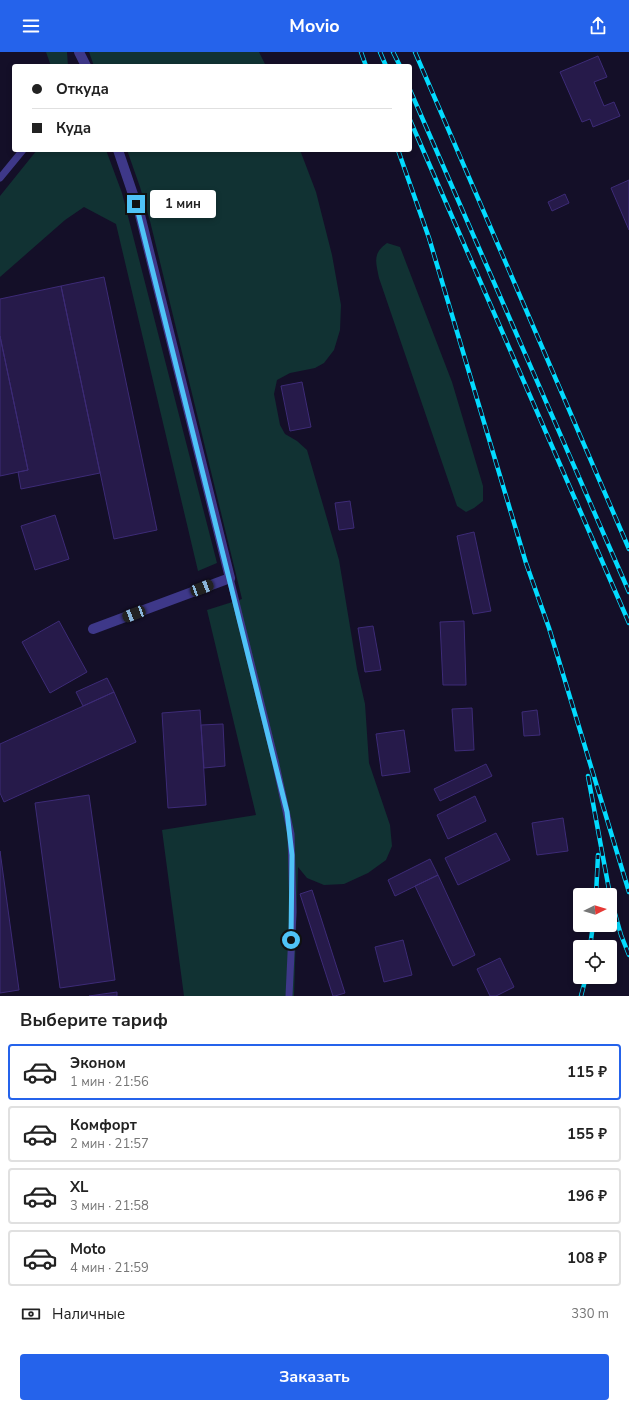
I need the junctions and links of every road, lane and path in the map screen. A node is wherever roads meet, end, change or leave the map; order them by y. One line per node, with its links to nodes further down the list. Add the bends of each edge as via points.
1 (79, 52): 2 (street)
2 (85, 64)
3 (21, 152): 5 (lane)
4 (119, 152): 6 (street, via 140,215)
5 (0, 178)
6 (230, 578): 7 (street); 8 (lane, via 275,760 290,834 293,912)
7 (93, 629)
8 (289, 996)

